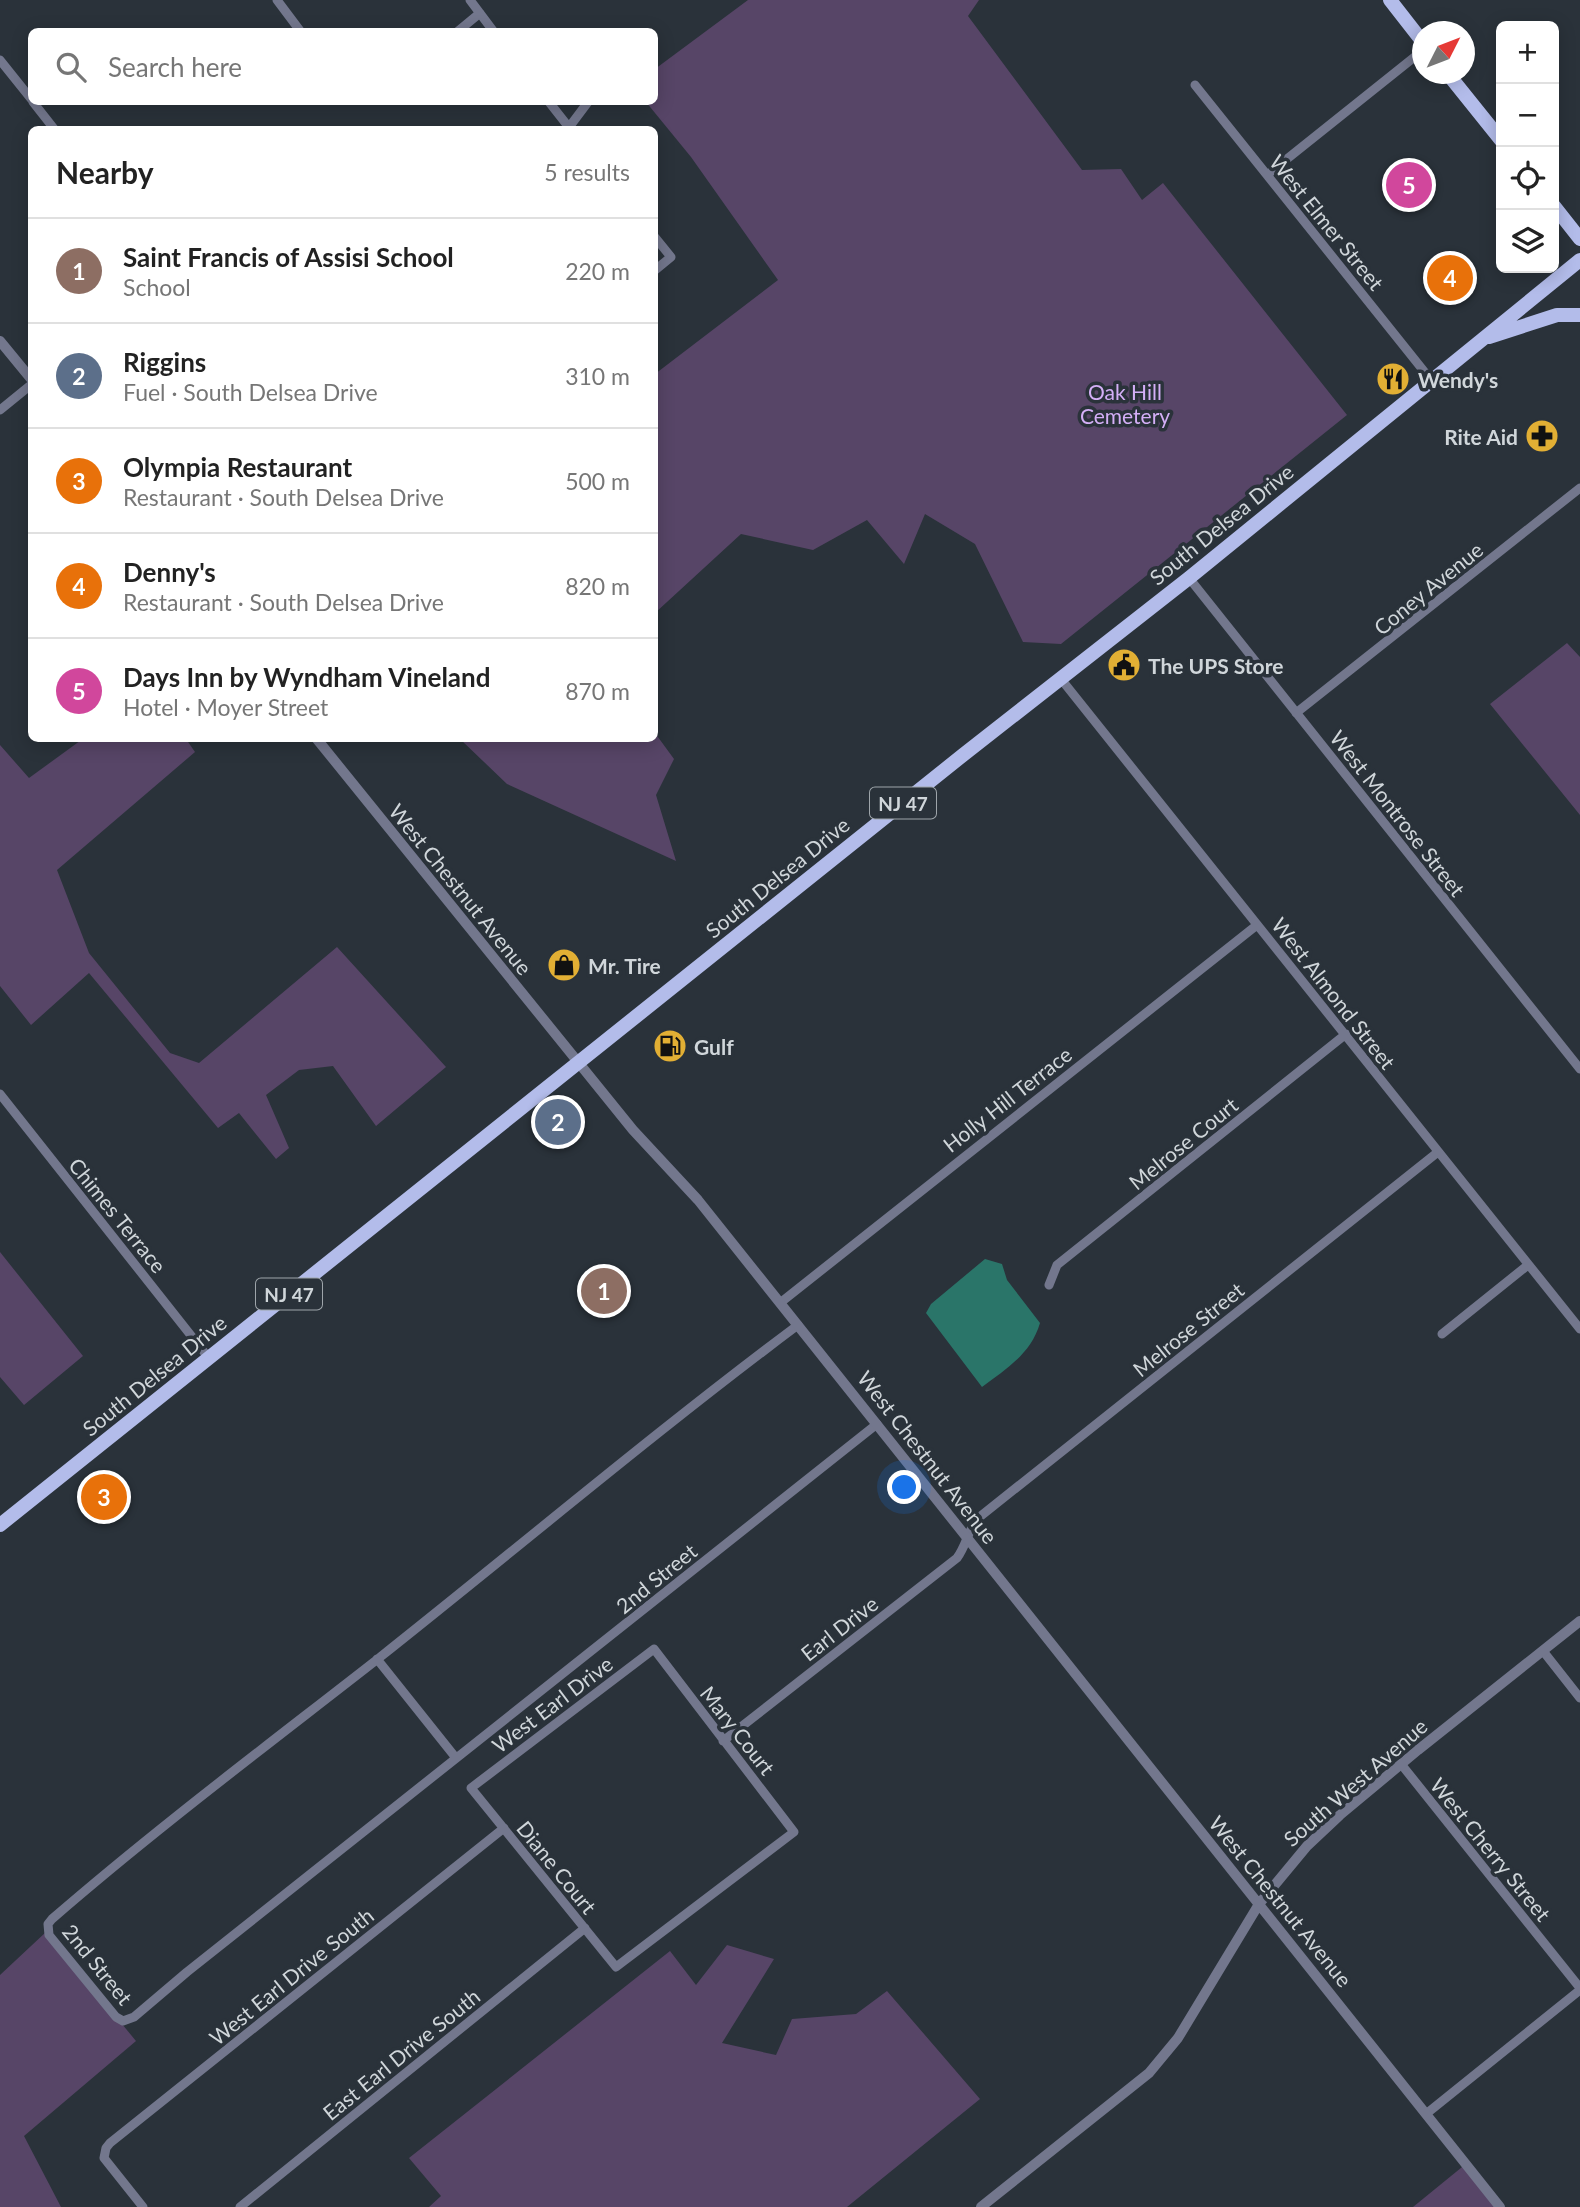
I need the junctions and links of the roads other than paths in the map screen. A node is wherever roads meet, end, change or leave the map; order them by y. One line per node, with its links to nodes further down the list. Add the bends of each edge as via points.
1 (277, 0): 6 (street)
2 (470, 0): 4 (street)
3 (1390, 0): 5 (main road)
4 (480, 13): 7 (street); 8 (street)
5 (1412, 27)
6 (298, 28)
7 (462, 28)
8 (491, 28)
9 (0, 60): 13 (street)
10 (1412, 60): 21 (street)
11 (1456, 84): 20 (main road)
12 (1195, 85): 21 (street, West Elmer Street)
13 (28, 96)
14 (35, 105): 17 (street)
15 (551, 105): 18 (street)
16 (586, 105): 19 (street)
17 (52, 126)
18 (567, 126)
19 (571, 126)
20 (1496, 134)
21 (1267, 175): 31 (street, West Elmer Street)
22 (1557, 210): 23 (main road)
23 (1580, 239)
24 (658, 241): 26 (street, via 671,257)
25 (1580, 260): 28 (main road, South Delsea Drive / NJ 47)
26 (658, 268)
27 (1580, 315): 28 (main road, via 1557,315)
28 (1481, 340): 31 (main road, South Delsea Drive / NJ 47)
29 (0, 341): 30 (street)
30 (28, 377)
31 (1431, 380): 35 (main road, South Delsea Drive / NJ 47)
32 (28, 386): 33 (street)
33 (0, 410)
34 (1580, 488): 37 (street, Coney Avenue)
35 (1189, 578): 36 (main road, South Delsea Drive / NJ 47); 37 (street, West Montrose Street)
36 (1061, 679): 39 (street, West Almond Street); 41 (main road, South Delsea Drive / NJ 47)
37 (1296, 713): 42 (street, West Montrose Street)
38 (319, 742): 41 (street, West Chestnut Avenue)
39 (1258, 925): 40 (street, West Almond Street); 47 (street, Holly Hill Terrace)
40 (1346, 1034): 44 (street, West Almond Street); 46 (street, Melrose Court, via 1057,1265)
41 (578, 1063): 47 (street, West Chestnut Avenue, via 698,1200); 51 (main road, South Delsea Drive / NJ 47)
42 (1580, 1069)
43 (0, 1094): 51 (street, Chimes Terrace)
44 (1438, 1152): 45 (street, West Almond Street); 54 (street, Melrose Street, via 977,1519)
45 (1528, 1265): 49 (street, West Almond Street); 50 (street)
46 (1049, 1285)
47 (780, 1303): 48 (street, West Chestnut Avenue)
48 (798, 1325): 52 (street, West Chestnut Avenue); 58 (street, 2nd Street, via 612,1468)
49 (1580, 1329)
50 (1442, 1334)
51 (208, 1357): 53 (main road, South Delsea Drive / NJ 47)
52 (877, 1424): 54 (street, West Chestnut Avenue); 61 (street, 2nd Street)
53 (0, 1525)
54 (967, 1537): 60 (street, Earl Drive, via 957,1558); 65 (street, West Chestnut Avenue)
55 (1580, 1621): 57 (street, South West Avenue)
56 (654, 1649): 60 (street, Mary Court); 63 (street, West Earl Drive)
57 (1543, 1651): 59 (street); 62 (street, South West Avenue)
58 (377, 1659): 61 (street); 61 (street, 2nd Street, via 83,1892 48,1924 49,1935 116,2017 123,2021 134,2017)
59 (1580, 1698)
60 (723, 1741): 67 (street, Mary Court, via 794,1832)
61 (456, 1758)
62 (1401, 1764): 65 (street, South West Avenue, via 1307,1846); 68 (street, West Cherry Street)
63 (471, 1788): 64 (street, Diane Court)
64 (504, 1828): 66 (street, Diane Court); 70 (street, West Earl Drive South, via 110,2143 104,2155 108,2165)
65 (1259, 1904): 69 (street, West Chestnut Avenue); 72 (street, South West Avenue, via 1178,2038 1149,2073)
66 (584, 1928): 67 (street, Diane Court); 71 (street, East Earl Drive South)
67 (616, 1967)
68 (1580, 1989): 69 (street)
69 (1426, 2114): 73 (street, West Chestnut Avenue)
70 (143, 2207)
71 (240, 2207)
72 (981, 2207)
73 (1500, 2207)

